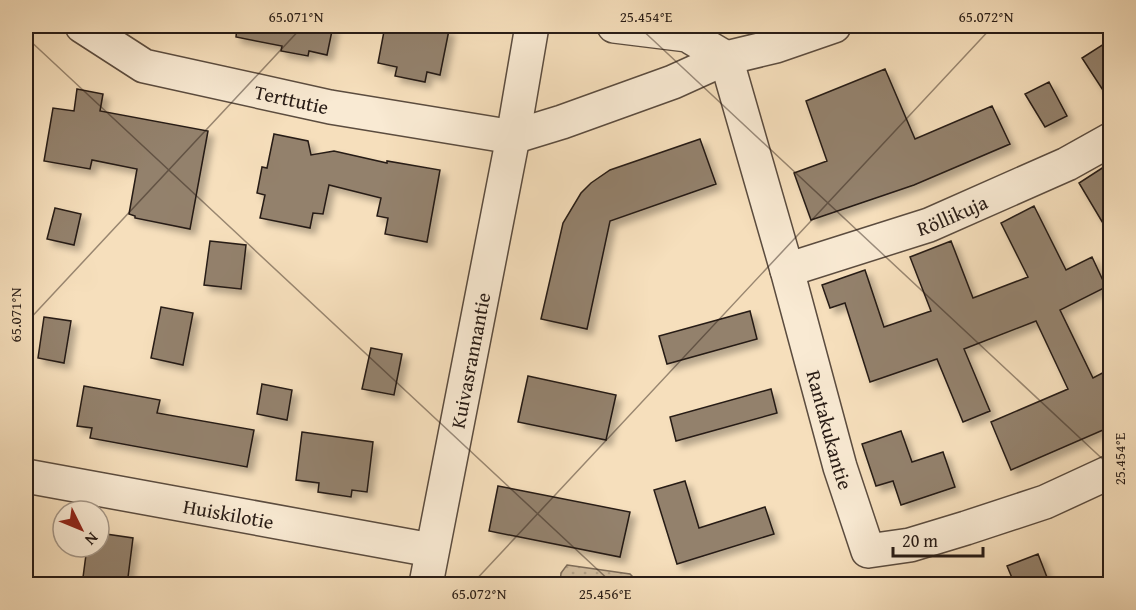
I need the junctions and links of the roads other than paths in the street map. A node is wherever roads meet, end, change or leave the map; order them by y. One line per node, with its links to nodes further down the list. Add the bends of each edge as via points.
1 (82, 26): 6 (street, Terttutie, via 144,66 330,106)
2 (532, 26): 6 (street, Kuivasrannantie)
3 (614, 26): 5 (street, via 687,35)
4 (834, 26): 5 (street)
5 (726, 58): 6 (street, via 673,82); 8 (street, Rantakukantie)
6 (513, 137): 11 (street, Kuivasrannantie)
7 (1110, 140): 8 (street, Röllikuja, via 1067,164 929,225)
8 (787, 270): 9 (street, Rantakukantie, via 840,467 868,551 910,545 966,528 1045,502)
9 (1110, 472)
10 (26, 476): 11 (street, Huiskilotie)
11 (431, 550): 12 (street, Kuivasrannantie)
12 (426, 585)

